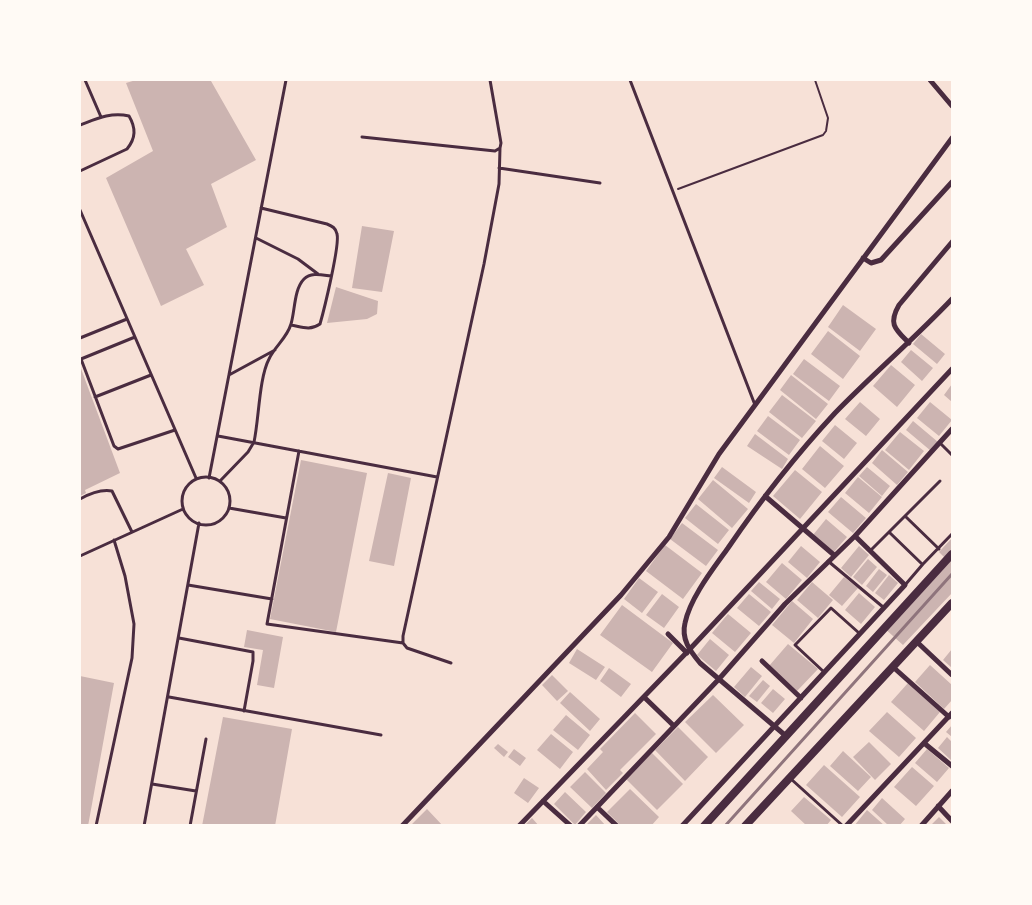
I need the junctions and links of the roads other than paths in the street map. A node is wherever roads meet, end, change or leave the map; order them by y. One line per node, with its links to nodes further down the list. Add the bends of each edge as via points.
1 (85, 80): 7 (lane)
2 (286, 80): 16 (lane)
3 (490, 80): 11 (lane)
4 (630, 80): 35 (lane)
5 (930, 80): 6 (street)
6 (952, 106)
7 (101, 117): 8 (lane); 13 (lane, via 129,116 135,134 132,142 120,153)
8 (80, 125)
9 (362, 137): 11 (lane, via 495,151)
10 (952, 138): 20 (street)
11 (500, 148): 12 (lane)
12 (499, 168): 15 (lane); 43 (lane, via 484,264)
13 (80, 171)
14 (952, 182): 20 (street, via 881,261 871,263)
15 (600, 183)
16 (261, 208): 18 (lane); 22 (lane, via 333,226 338,237)
17 (80, 210): 24 (lane)
18 (256, 238): 21 (lane); 33 (lane)
19 (952, 242): 28 (street, via 894,314 893,324)
20 (863, 258): 35 (street)
21 (318, 274): 22 (lane); 25 (lane, via 309,275 299,286)
22 (331, 276): 25 (lane, via 320,324 308,329)
23 (952, 299): 28 (street)
24 (127, 319): 26 (lane); 27 (lane)
25 (291, 325): 29 (lane)
26 (135, 337): 30 (lane); 32 (lane)
27 (80, 338)
28 (909, 344): 48 (street, via 835,413)
29 (277, 349): 33 (lane); 39 (lane, via 265,370)
30 (80, 359): 34 (lane)
31 (952, 369): 55 (street)
32 (151, 375): 34 (lane); 37 (lane)
33 (229, 375): 38 (lane)
34 (95, 396): 37 (lane, via 118,449)
35 (755, 405): 108 (street, via 719,454 669,537 621,595)
36 (952, 429): 40 (street)
37 (175, 430): 44 (lane)
38 (217, 436): 39 (lane); 45 (lane)
39 (254, 442): 41 (lane); 46 (lane)
40 (940, 443): 42 (lane); 59 (street)
41 (299, 451): 43 (lane); 53 (lane)
42 (952, 455)
43 (437, 477): 77 (lane)
44 (196, 478): 45 (lane); 51 (lane, via 186,486)
45 (209, 478): 46 (lane)
46 (220, 481): 50 (lane, via 229,494)
47 (940, 481): 52 (lane)
48 (765, 496): 55 (street); 78 (street, via 691,607 684,624)
49 (80, 499): 56 (lane, via 112,491)
50 (229, 508): 53 (lane); 54 (lane, via 220,520)
51 (183, 509): 54 (lane, via 192,521); 56 (lane)
52 (905, 516): 57 (lane); 61 (lane)
53 (287, 518): 70 (lane)
54 (199, 523): 68 (lane)
55 (802, 528): 65 (street); 78 (street)
56 (132, 532): 60 (lane)
57 (889, 532): 62 (lane); 67 (lane)
58 (952, 534): 61 (lane)
59 (855, 536): 62 (street); 65 (street)
60 (114, 540): 63 (lane); 105 (lane, via 134,624 132,658)
61 (939, 549): 67 (lane)
62 (869, 551): 69 (street)
63 (80, 554)
64 (952, 554): 93 (main road)
65 (834, 555): 66 (street)
66 (828, 561): 72 (lane); 84 (street, via 784,604)
67 (923, 564): 69 (lane)
68 (188, 585): 70 (lane); 75 (lane)
69 (905, 585): 72 (street)
70 (272, 599): 77 (lane, via 267,624)
71 (952, 603): 76 (main road)
72 (885, 608): 74 (street)
73 (668, 634): 78 (street)
74 (860, 634): 82 (street); 82 (lane, via 831,608 795,645)
75 (179, 638): 85 (lane); 88 (lane, via 253,652)
76 (916, 642): 81 (main road); 83 (street)
77 (403, 643): 80 (lane, via 414,652)
78 (688, 652): 84 (street); 86 (street)
79 (762, 661): 87 (street)
80 (451, 663)
81 (893, 667): 89 (street); 97 (main road)
82 (825, 672): 87 (street)
83 (952, 675)
84 (719, 679): 90 (street); 91 (street)
85 (169, 697): 88 (lane); 98 (lane)
86 (644, 697): 90 (street); 101 (street)
87 (801, 698): 91 (street)
88 (244, 711): 92 (lane)
89 (951, 715): 95 (street)
90 (674, 726): 103 (street)
91 (775, 726): 93 (street); 113 (street)
92 (381, 735)
93 (786, 736): 114 (main road)
94 (206, 739): 99 (lane)
95 (924, 743): 96 (street); 116 (street)
96 (952, 766)
97 (789, 778): 115 (main road); 116 (lane)
98 (152, 784): 99 (lane); 106 (lane)
99 (196, 791): 107 (lane)
100 (952, 791): 102 (street)
101 (543, 801): 109 (street); 110 (street)
102 (938, 806): 104 (street); 117 (street)
103 (597, 807): 111 (street); 112 (street)
104 (952, 821)
105 (96, 825)
106 (144, 825)
107 (190, 825)
108 (402, 825)
109 (519, 825)
110 (571, 825)
111 (579, 825)
112 (617, 825)
113 (682, 825)
114 (704, 825)
115 (745, 825)
116 (844, 825)
117 (921, 825)

